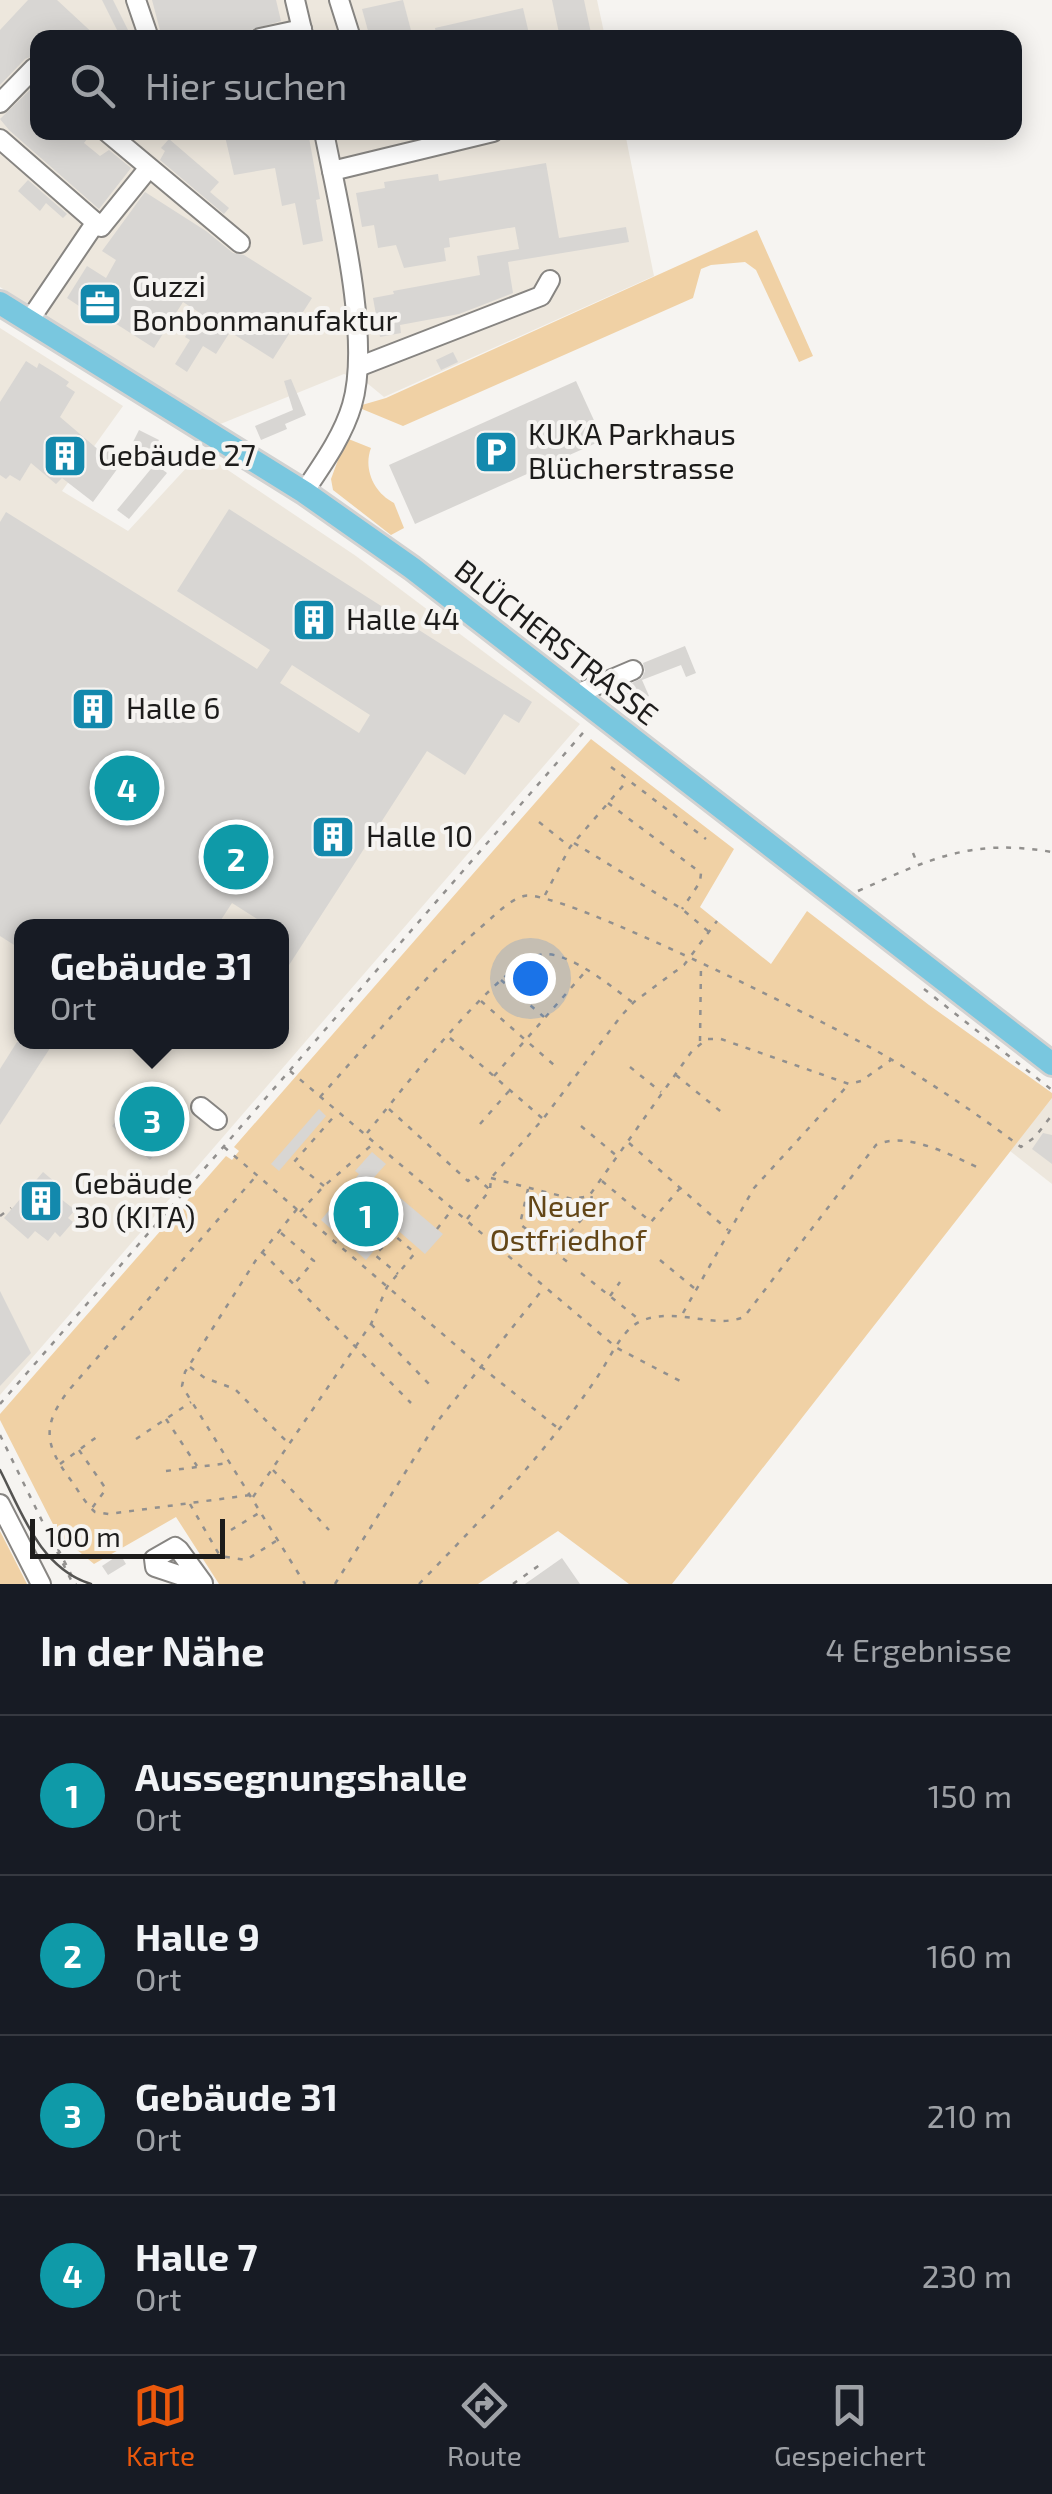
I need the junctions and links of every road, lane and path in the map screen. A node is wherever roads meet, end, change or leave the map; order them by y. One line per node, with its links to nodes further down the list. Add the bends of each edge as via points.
1 (136, 0): 4 (street)
2 (296, 0): 5 (street)
3 (339, 0): 6 (street)
4 (146, 30)
5 (302, 30)
6 (348, 30)
7 (30, 72): 8 (street)
8 (0, 104)
9 (0, 139): 15 (street)
10 (116, 140): 13 (street)
11 (326, 140): 14 (street)
12 (460, 140): 14 (street)
13 (148, 169): 15 (street, via 101,227); 16 (street)
14 (332, 171): 20 (street)
15 (96, 222): 19 (street)
16 (240, 243)
17 (550, 280): 20 (street, via 542,296)
18 (0, 303): 19 (main road, BLÜCHERSTRASSE)
19 (29, 320): 21 (main road, BLÜCHERSTRASSE)
20 (358, 367): 21 (street, via 348,418)
21 (304, 492): 23 (main road, BLÜCHERSTRASSE)
22 (633, 670): 23 (street)
23 (579, 698): 35 (main road, BLÜCHERSTRASSE)
24 (588, 727): 53 (path)
25 (610, 767): 26 (path)
26 (628, 780): 27 (path); 29 (path)
27 (608, 803): 30 (path); 36 (path, via 698,868 700,882)
28 (539, 822): 30 (path)
29 (706, 839)
30 (572, 845): 34 (path); 36 (path)
31 (1052, 852): 33 (path, via 984,846)
32 (914, 853): 33 (path)
33 (918, 866): 35 (path)
34 (545, 896): 39 (path); 59 (path, via 513,900 465,940)
35 (838, 900): 51 (main road, BLÜCHERSTRASSE)
36 (682, 909): 38 (path)
37 (717, 921): 38 (path)
38 (709, 932): 39 (path)
39 (691, 959): 40 (path); 44 (path)
40 (700, 964): 48 (path); 49 (path)
41 (586, 970): 42 (path, via 544,954); 44 (path); 45 (path)
42 (500, 979): 43 (path); 45 (path)
43 (480, 1000): 46 (path); 47 (path)
44 (634, 1002): 65 (path)
45 (545, 1018): 47 (path)
46 (448, 1037): 55 (path); 61 (path)
47 (526, 1040): 50 (path); 55 (path)
48 (700, 1042): 54 (path); 56 (path, via 721,1039)
49 (892, 1060): 56 (path); 64 (path, via 1021,1148)
50 (554, 1064)
51 (1052, 1064)
52 (630, 1067): 58 (path)
53 (290, 1070): 59 (path); 72 (path)
54 (675, 1075): 58 (path); 63 (path)
55 (494, 1076): 57 (path)
56 (849, 1084): 92 (path, via 754,1188)
57 (510, 1090): 65 (path); 67 (path)
58 (662, 1093): 70 (path)
59 (320, 1097): 62 (path)
60 (201, 1107): 66 (street)
61 (388, 1108): 69 (path); 81 (path, via 468,1181 474,1176)
62 (338, 1112): 69 (path); 78 (path, via 294,1162)
63 (726, 1115)
64 (1052, 1115)
65 (543, 1119): 76 (path)
66 (217, 1120)
67 (480, 1124)
68 (581, 1126): 73 (path)
69 (365, 1135): 71 (path)
70 (628, 1142): 73 (path); 80 (path)
71 (374, 1143): 78 (path); 84 (path)
72 (223, 1146): 75 (path); 116 (path)
73 (617, 1156): 77 (path)
74 (983, 1170): 105 (path, via 909,1142 882,1142 744,1318)
75 (257, 1175): 85 (path); 125 (path, via 59,1403 49,1434)
76 (491, 1178): 79 (path); 81 (path)
77 (601, 1180): 80 (path, via 651,1222); 82 (path)
78 (324, 1186): 85 (path)
79 (528, 1187): 82 (path, via 573,1198); 88 (path)
80 (682, 1187): 92 (path)
81 (490, 1190): 87 (path)
82 (592, 1192): 94 (path, via 590,1210)
83 (11, 1208): 86 (path)
84 (452, 1209): 87 (path); 89 (path)
85 (299, 1211): 90 (path); 101 (path)
86 (0, 1216)
87 (467, 1220): 102 (path)
88 (520, 1224): 91 (path); 94 (path)
89 (436, 1229)
90 (279, 1231): 93 (path); 100 (path, via 314,1261)
91 (513, 1231)
92 (729, 1231): 103 (path)
93 (262, 1252): 100 (path); 110 (path)
94 (553, 1252): 96 (path)
95 (660, 1260): 103 (path)
96 (570, 1264)
97 (581, 1273): 104 (path)
98 (398, 1274): 98 (path, via 416,1253 394,1235 375,1255); 101 (path)
99 (620, 1282): 104 (path)
100 (294, 1284): 108 (path)
101 (387, 1287): 107 (path); 111 (path)
102 (544, 1288): 109 (path); 111 (path)
103 (694, 1288): 105 (path)
104 (610, 1296): 106 (path)
105 (682, 1314): 106 (path)
106 (641, 1321): 109 (path)
107 (370, 1324): 108 (path); 113 (path)
108 (355, 1346): 115 (path); 122 (path)
109 (617, 1348): 112 (path); 118 (path)
110 (188, 1366): 114 (path, via 182,1386); 122 (path, via 235,1390)
111 (480, 1366): 118 (path); 141 (path)
112 (684, 1382)
113 (429, 1384)
114 (192, 1402): 117 (path); 124 (path)
115 (412, 1403)
116 (0, 1404)
117 (166, 1419): 121 (path); 126 (path)
118 (561, 1430): 142 (path)
119 (0, 1435): 139 (path)
120 (98, 1436): 123 (path)
121 (136, 1439)
122 (289, 1444): 127 (path)
123 (79, 1450): 125 (path); 132 (path, via 106,1490)
124 (230, 1463): 126 (path); 129 (path)
125 (59, 1464): 132 (path)
126 (198, 1467): 128 (path)
127 (273, 1470): 129 (path); 135 (path)
128 (166, 1472)
129 (251, 1497): 130 (path); 133 (path)
130 (189, 1503): 132 (path, via 109,1514); 136 (path, via 220,1556 246,1560)
131 (0, 1504): 138 (street)
132 (92, 1509)
133 (260, 1512): 134 (path); 136 (path)
134 (231, 1530)
135 (329, 1530)
136 (276, 1540): 140 (path)
137 (541, 1564): 143 (path)
138 (41, 1584)
139 (75, 1584)
140 (305, 1584)
141 (335, 1584)
142 (418, 1584)
143 (512, 1584)

